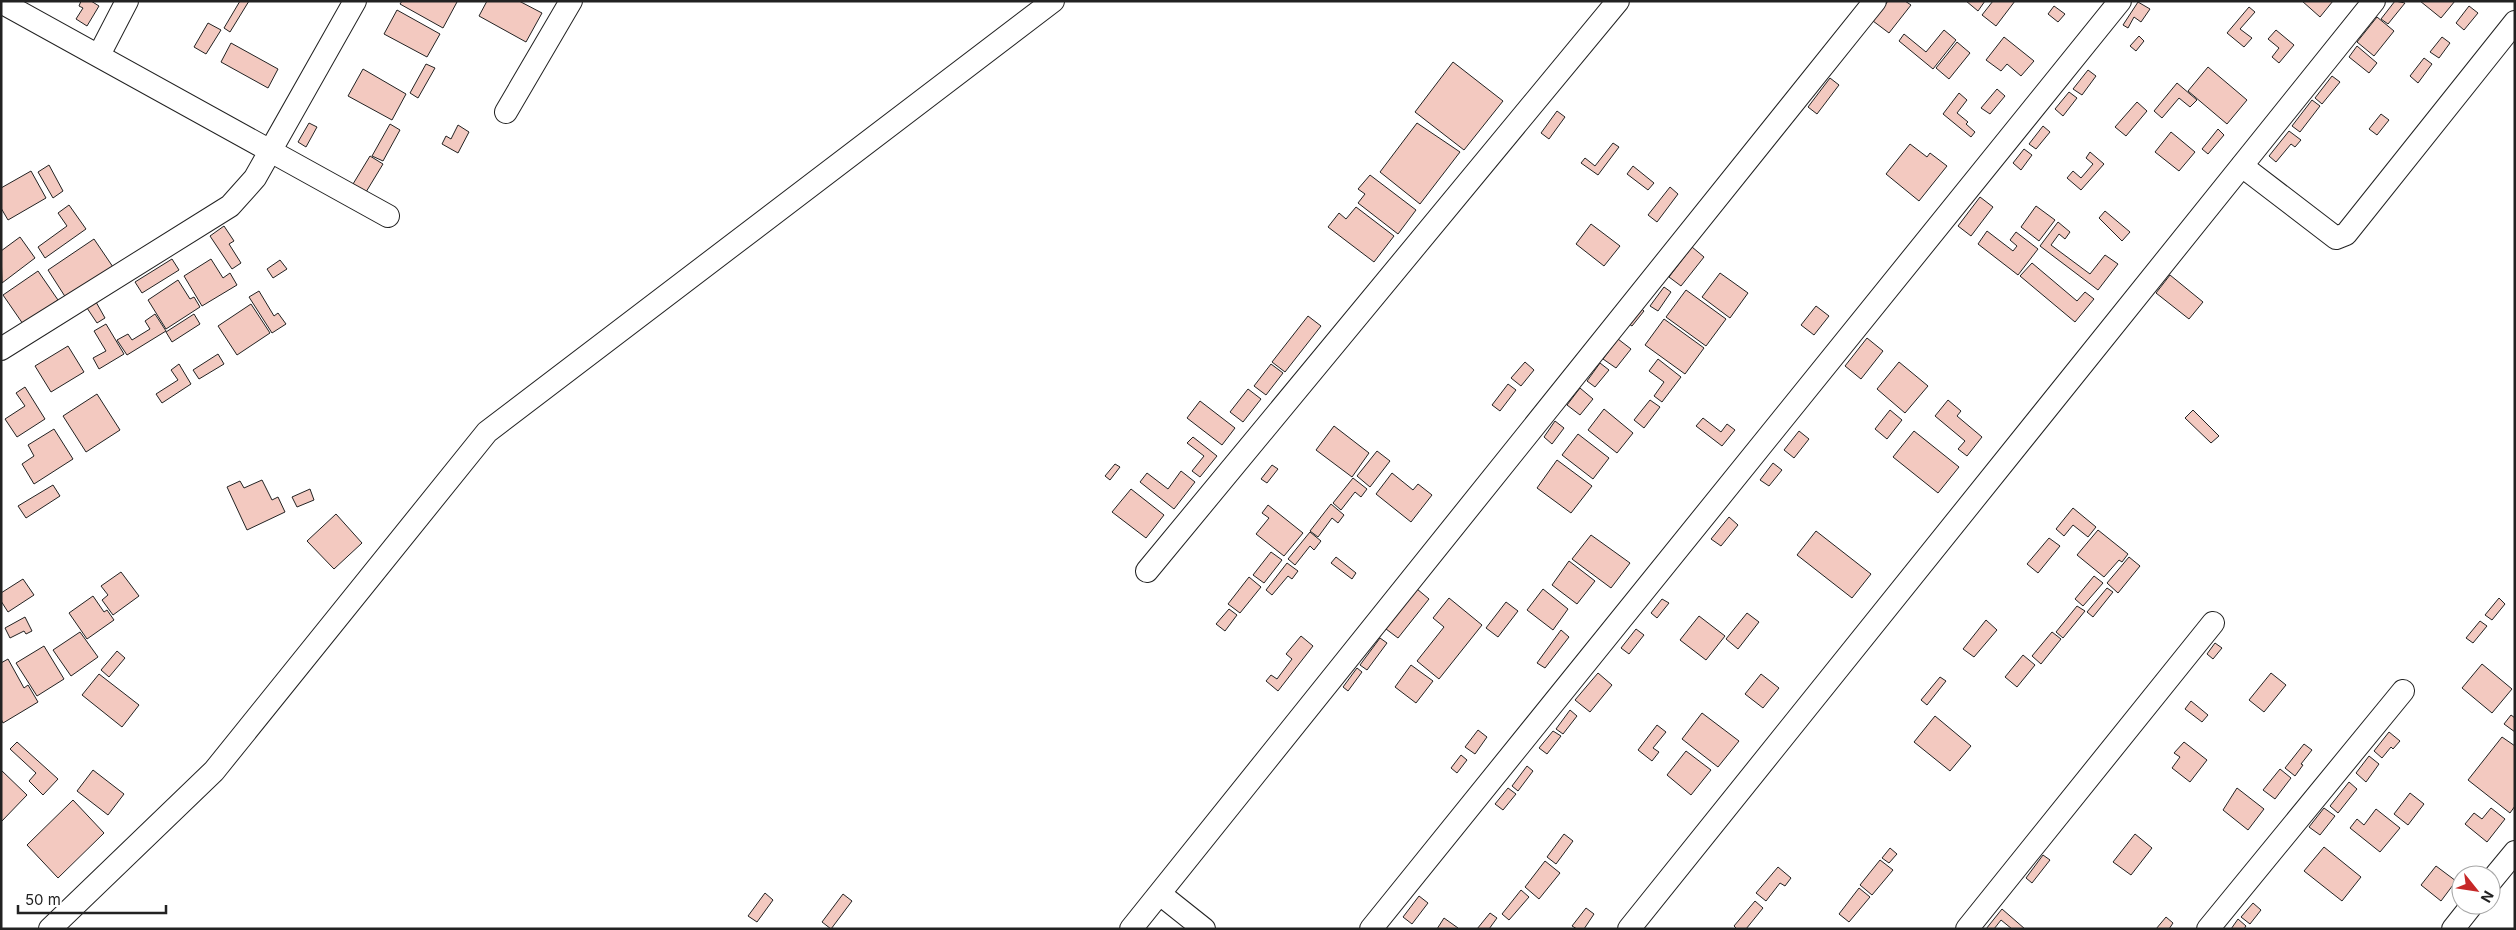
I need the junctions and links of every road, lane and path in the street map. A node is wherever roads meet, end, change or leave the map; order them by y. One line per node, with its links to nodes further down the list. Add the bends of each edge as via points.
1 (128, 1): 11 (street)
2 (355, 1): 13 (street)
3 (571, 1): 12 (street)
4 (1053, 1): 24 (street, via 486,432 214,771)
5 (1618, 1): 17 (street)
6 (1875, 1): 22 (street)
7 (2120, 1): 27 (street)
8 (2374, 1): 14 (street)
9 (1, 2): 11 (street)
10 (2515, 22): 14 (street, via 2346,234 2336,238)
11 (99, 56): 13 (street)
12 (506, 112)
13 (270, 150): 15 (street); 16 (street, via 255,178 230,206)
14 (2242, 166): 28 (street)
15 (388, 216)
16 (1, 350)
17 (1148, 572)
18 (2213, 623): 29 (street)
19 (2403, 691): 30 (street)
20 (2515, 852): 21 (street)
21 (2501, 869)
22 (1160, 894): 25 (street); 26 (street)
23 (2464, 915): 31 (street)
24 (50, 929)
25 (1130, 929)
26 (1204, 929)
27 (1371, 929)
28 (1629, 929)
29 (1967, 929)
30 (2208, 929)
31 (2453, 929)

